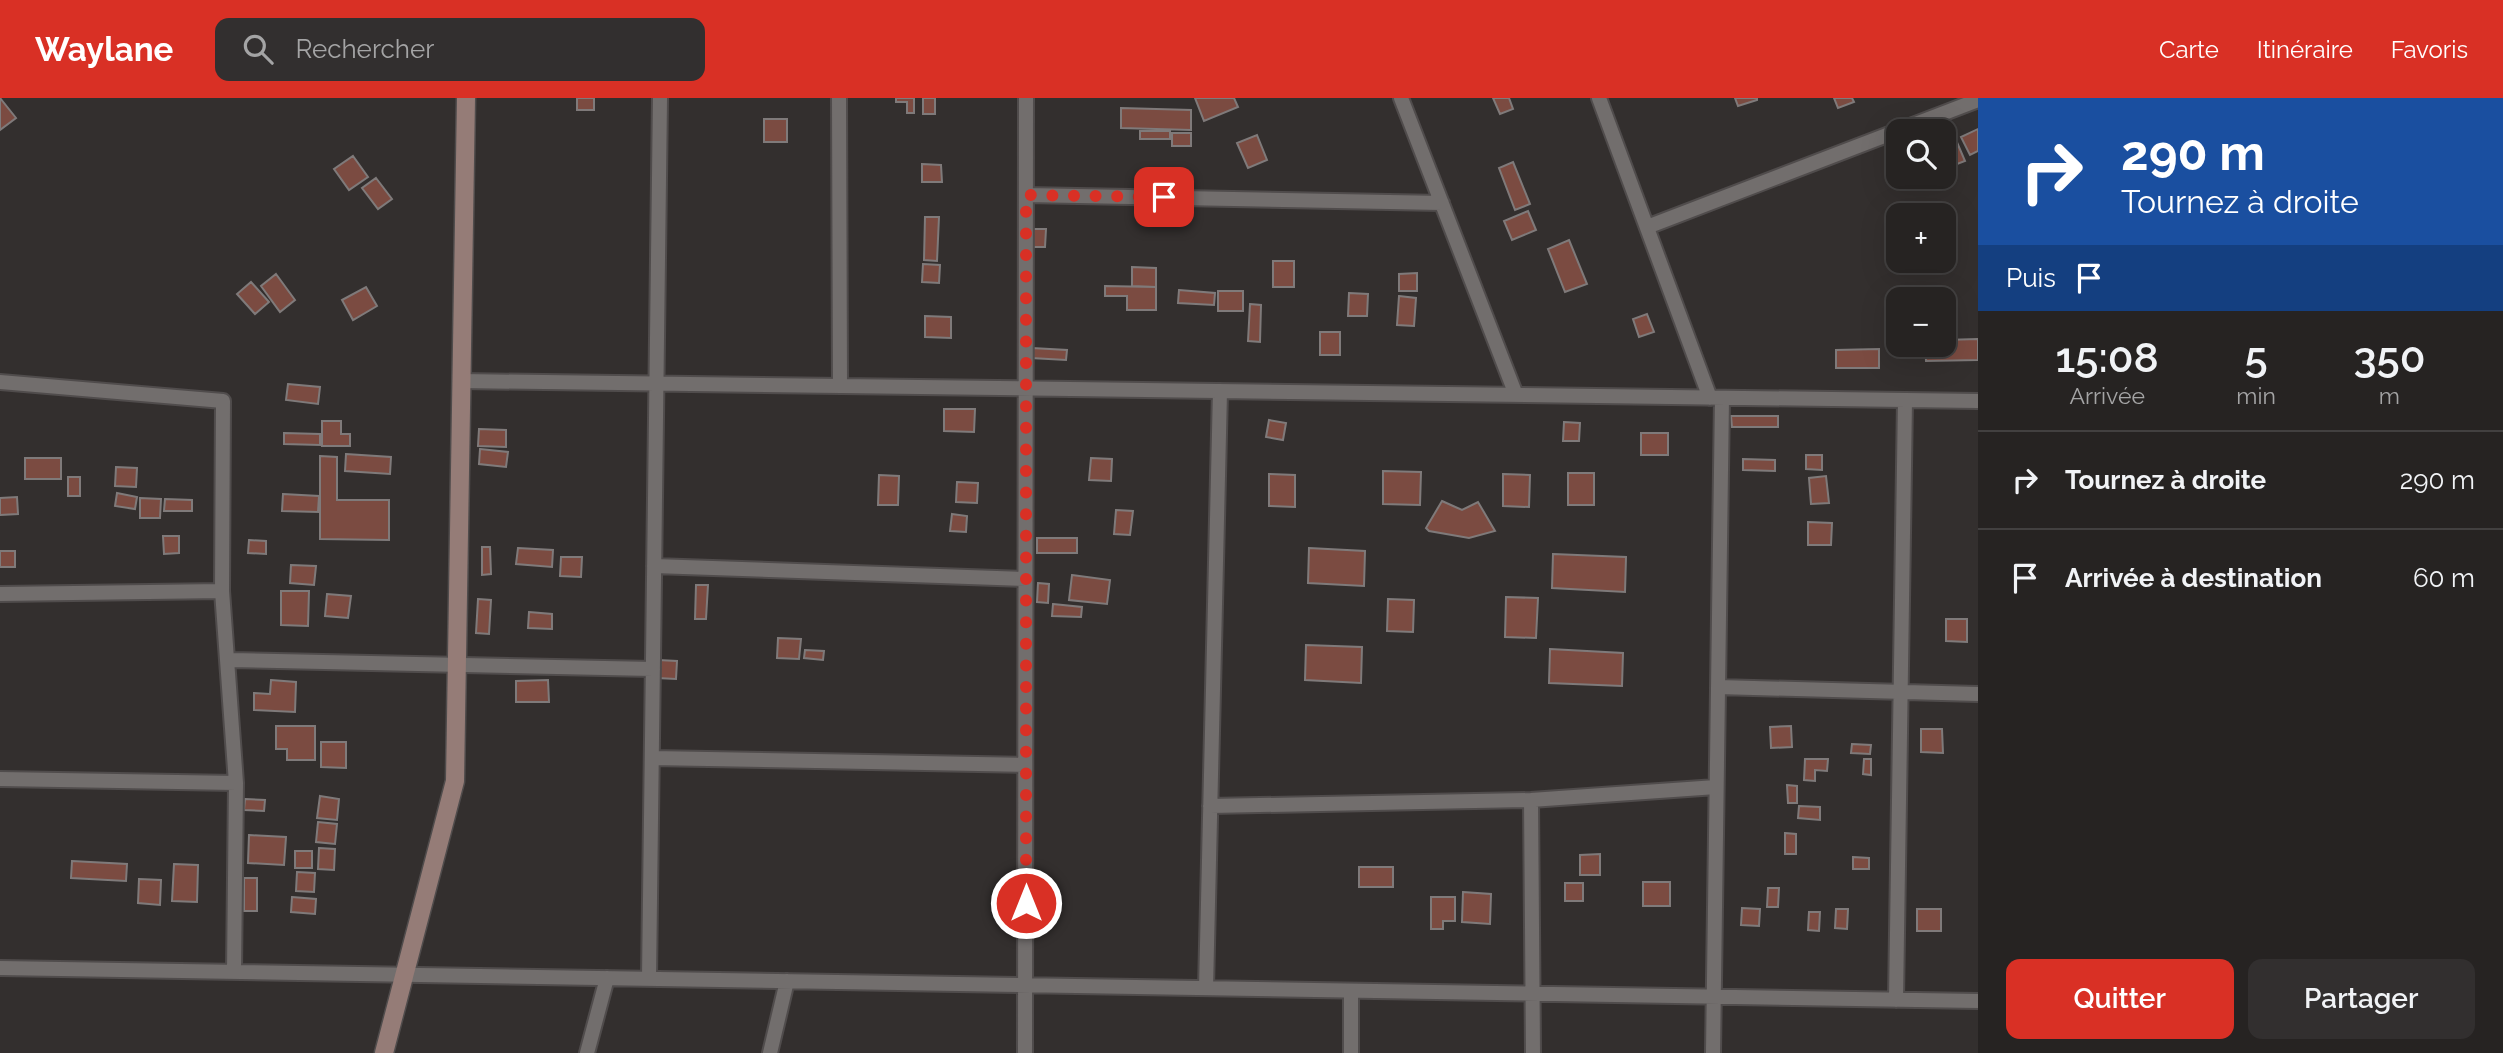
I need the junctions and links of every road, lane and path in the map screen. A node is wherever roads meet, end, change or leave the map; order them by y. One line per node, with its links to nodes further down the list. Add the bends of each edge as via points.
1 (466, 98): 11 (street)
2 (660, 98): 13 (street)
3 (839, 98): 14 (street)
4 (1026, 98): 8 (street)
5 (1401, 98): 9 (street)
6 (1599, 98): 10 (street)
7 (1978, 100): 10 (street)
8 (1026, 195): 9 (street); 15 (street)
9 (1442, 203): 17 (street)
10 (1647, 227): 18 (street)
11 (461, 381): 13 (street); 26 (street)
12 (0, 382): 23 (street, via 223,401)
13 (657, 384): 14 (street); 21 (street)
14 (839, 386): 15 (street)
15 (1026, 389): 16 (street); 22 (street)
16 (1220, 391): 17 (street); 37 (street)
17 (1517, 395): 18 (street)
18 (1716, 398): 19 (street); 28 (street)
19 (1905, 400): 20 (street); 29 (street)
20 (1978, 401)
21 (654, 566): 22 (street); 27 (street)
22 (1025, 579): 32 (street)
23 (222, 591): 24 (street); 25 (street)
24 (0, 594)
25 (229, 660): 26 (street); 34 (street)
26 (457, 666): 27 (street); 40 (street, via 455,781)
27 (653, 669): 31 (street)
28 (1718, 687): 29 (street); 35 (street)
29 (1901, 691): 30 (street); 49 (street)
30 (1978, 694)
31 (652, 758): 32 (street); 42 (street)
32 (1025, 765): 44 (street)
33 (0, 779): 34 (street)
34 (236, 783): 39 (street)
35 (1716, 787): 36 (street); 48 (street)
36 (1531, 800): 37 (street); 47 (street)
37 (1210, 806): 45 (street)
38 (0, 968): 39 (street)
39 (234, 972): 40 (street)
40 (403, 975): 41 (street); 51 (street)
41 (607, 978): 42 (street); 52 (street)
42 (649, 979): 43 (street)
43 (787, 981): 44 (street); 53 (street)
44 (1026, 985): 45 (street); 54 (street)
45 (1206, 988): 46 (street)
46 (1351, 991): 47 (street); 55 (street)
47 (1534, 994): 48 (street); 56 (street)
48 (1713, 997): 49 (street); 57 (street)
49 (1896, 1000): 50 (street)
50 (1978, 1001)
51 (384, 1053)
52 (587, 1053)
53 (770, 1053)
54 (1025, 1053)
55 (1350, 1053)
56 (1533, 1053)
57 (1713, 1053)

